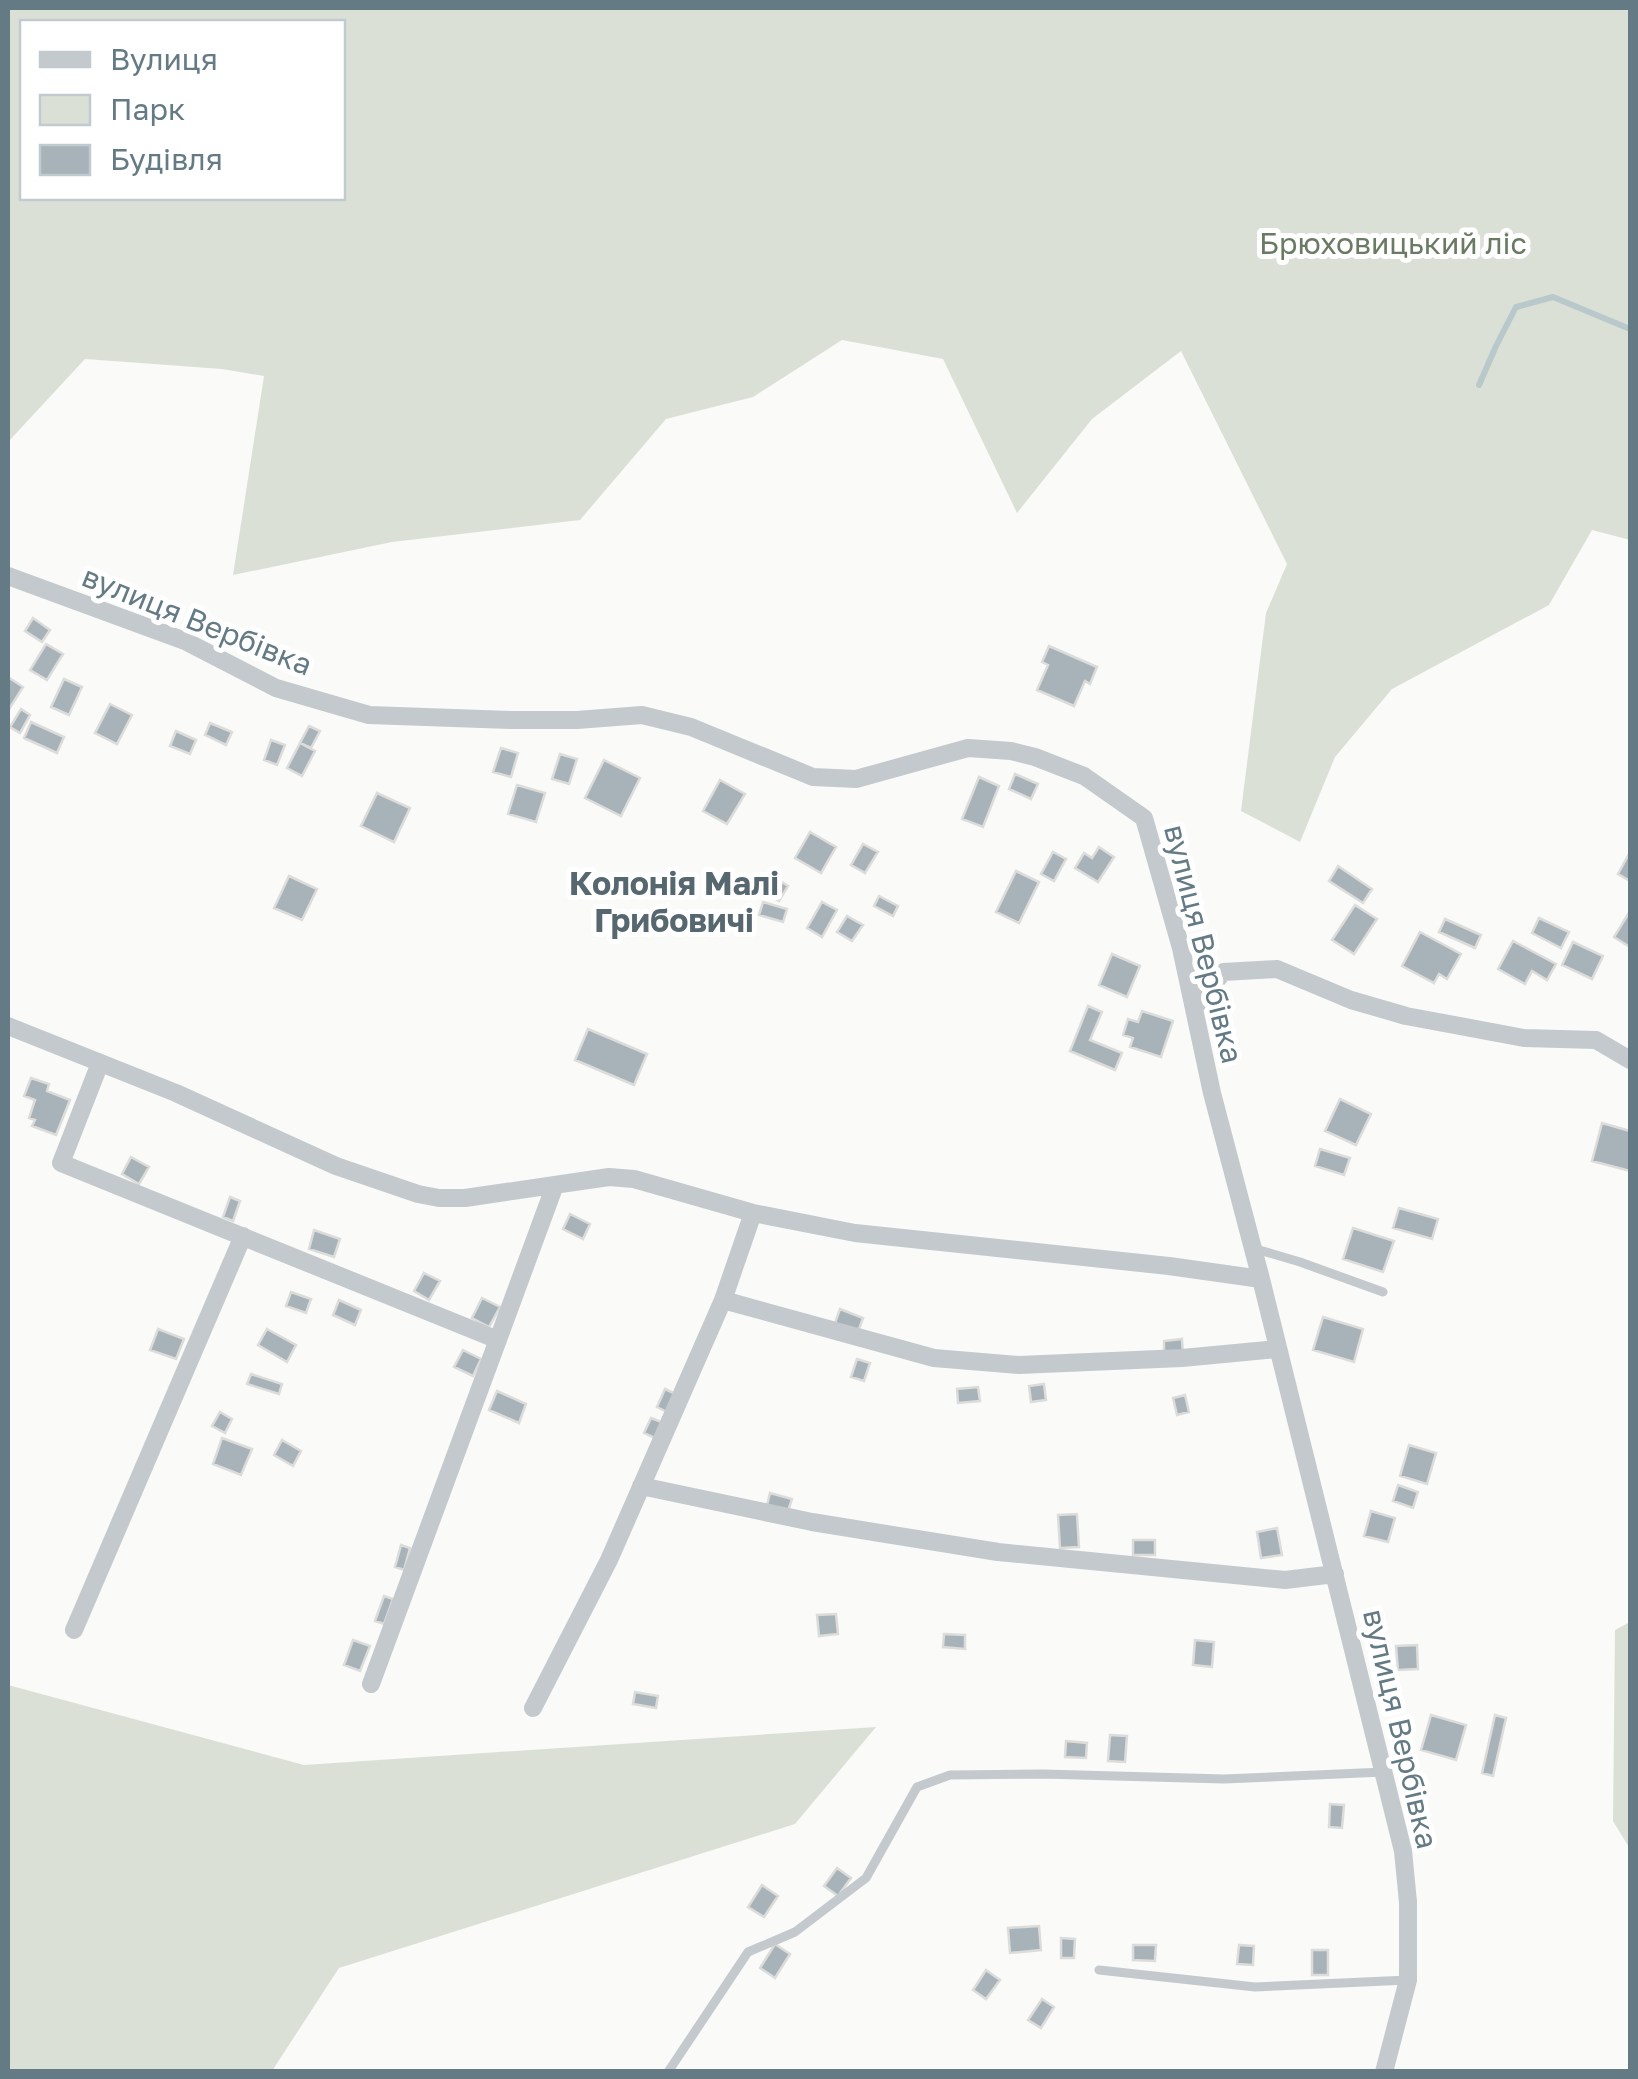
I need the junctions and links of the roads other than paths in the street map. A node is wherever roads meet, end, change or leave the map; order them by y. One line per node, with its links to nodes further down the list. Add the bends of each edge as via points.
1 (8, 576): 2 (street, вулиця Вербівка, via 185,641 276,688 369,714 527,720 642,715 813,777 856,779 968,748 1035,758 1084,776 1144,818)
2 (1194, 1008): 4 (street, via 1223,972 1277,969 1406,1016 1524,1038 1596,1040); 9 (street, вулиця Вербівка)
3 (8, 1026): 5 (street)
4 (1630, 1060)
5 (100, 1063): 6 (street, via 336,1166 418,1194 465,1198); 8 (street, via 61,1163)
6 (554, 1185): 7 (street, via 634,1179); 13 (street)
7 (753, 1213): 10 (street, via 854,1233); 12 (street)
8 (242, 1236): 13 (street); 17 (street)
9 (1253, 1248): 10 (street, вулиця Вербівка); 11 (lane)
10 (1261, 1279): 14 (street, вулиця Вербівка)
11 (1383, 1292)
12 (724, 1300): 14 (street, via 934,1358 1037,1364); 15 (street)
13 (498, 1340): 18 (street)
14 (1278, 1349): 16 (street, вулиця Вербівка)
15 (640, 1486): 16 (street, via 998,1552 1284,1580); 19 (street)
16 (1335, 1574): 20 (street, вулиця Вербівка)
17 (74, 1630)
18 (371, 1684)
19 (533, 1708)
20 (1384, 1772): 22 (street, вулиця Вербівка, via 1403,1852); 23 (lane, via 1224,1779 950,1775 917,1787 866,1878 795,1932 748,1952)
21 (1099, 1970): 22 (lane, via 1255,1987)
22 (1408, 1980): 24 (street, вулиця Вербівка)
23 (668, 2072)
24 (1384, 2072)

